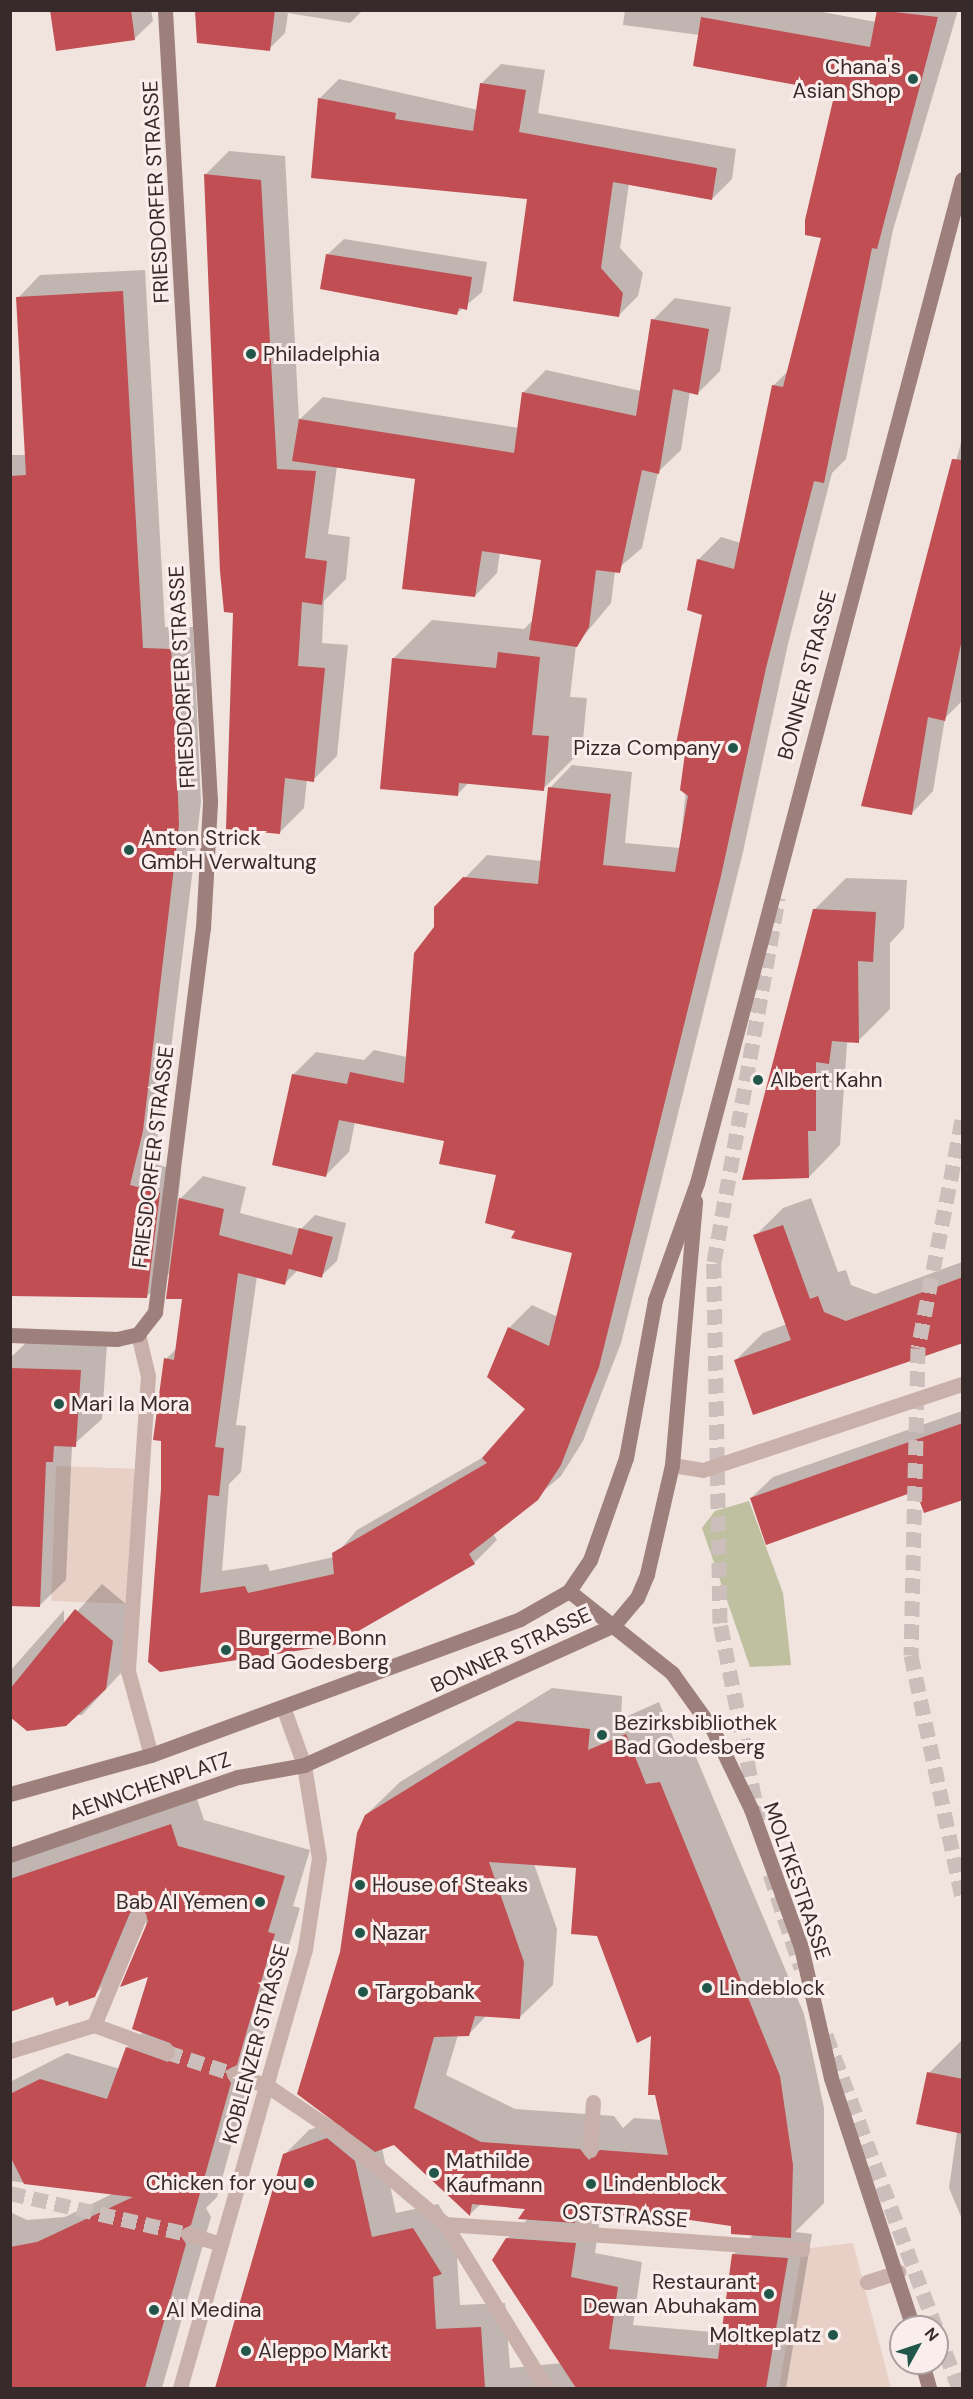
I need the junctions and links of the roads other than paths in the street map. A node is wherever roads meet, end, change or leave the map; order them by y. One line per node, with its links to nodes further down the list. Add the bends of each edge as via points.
1 (165, 10): 4 (main road, FRIESDORFER STRASSE, via 210,801 203,928 156,1312)
2 (963, 179): 3 (main road, BONNER STRASSE)
3 (697, 1183): 7 (main road, BONNER STRASSE); 8 (main road, BONNER STRASSE, via 655,1300 626,1458 590,1560)
4 (138, 1334): 5 (main road, via 117,1339); 11 (street, via 148,1376 128,1671)
5 (10, 1335)
6 (963, 1384): 7 (street, via 703,1470)
7 (672, 1465): 9 (main road, BONNER STRASSE, via 647,1574 637,1598)
8 (569, 1591): 9 (main road, MOLTKESTRASSE); 10 (main road, BONNER STRASSE, via 520,1619)
9 (614, 1624): 12 (main road, BONNER STRASSE); 29 (main road, MOLTKESTRASSE, via 672,1672 713,1730 751,1809 801,1947 831,2078)
10 (283, 1707): 11 (main road, AENNCHENPLATZ); 12 (street, KOBLENZER STRASSE)
11 (151, 1755): 13 (main road, AENNCHENPLATZ)
12 (304, 1766): 14 (main road, AENNCHENPLATZ, via 237,1777); 20 (street, KOBLENZER STRASSE, via 319,1858 305,1949)
13 (10, 1794)
14 (10, 1855)
15 (139, 1917): 16 (street)
16 (94, 2025): 17 (street); 18 (street)
17 (10, 2051)
18 (167, 2052)
19 (234, 2074): 20 (street)
20 (269, 2087): 24 (street, via 336,2132); 27 (street, KOBLENZER STRASSE)
21 (593, 2102): 22 (street)
22 (590, 2150)
23 (585, 2213): 26 (street)
24 (446, 2224): 26 (street, OSTSTRASSE); 33 (street)
25 (188, 2234): 27 (street)
26 (585, 2234): 28 (street, OSTSTRASSE)
27 (221, 2244): 32 (street, KOBLENZER STRASSE)
28 (802, 2249)
29 (898, 2272): 30 (street); 31 (main road, MOLTKESTRASSE)
30 (867, 2282)
31 (910, 2315)
32 (180, 2388)
33 (546, 2388)

